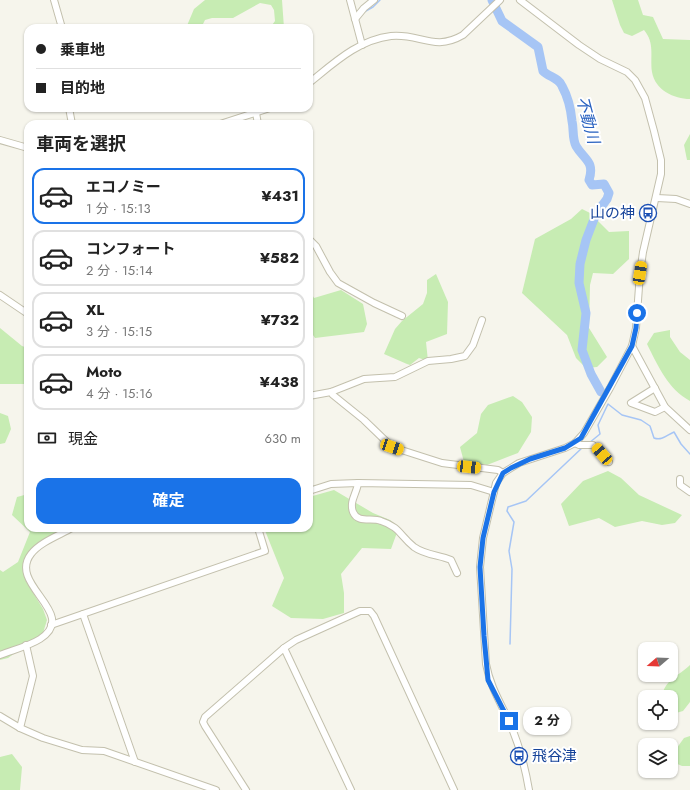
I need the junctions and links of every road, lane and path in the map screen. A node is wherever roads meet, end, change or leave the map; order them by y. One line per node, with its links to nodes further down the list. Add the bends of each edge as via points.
1 (54, 0): 7 (street)
2 (350, 0): 6 (street)
3 (374, 0): 6 (street)
4 (500, 0): 8 (street, via 463,34 444,43 392,36)
5 (520, 0): 15 (street, via 600,59 627,72 635,80 645,98 660,160 661,174)
6 (355, 19): 8 (street)
7 (61, 24)
8 (362, 45): 9 (street)
9 (313, 81)
10 (256, 113): 11 (street); 12 (street)
11 (233, 120)
12 (257, 120)
13 (0, 140): 14 (street)
14 (24, 147)
15 (656, 198): 16 (street, via 676,199); 22 (street, via 643,252)
16 (690, 204)
17 (313, 243): 20 (street, via 338,283)
18 (0, 295): 19 (street)
19 (24, 311)
20 (402, 316)
21 (482, 320): 24 (street, via 473,345 465,356 428,360 395,377 364,378)
22 (632, 346): 23 (street); 28 (street, via 584,433)
23 (655, 388): 26 (street); 26 (street, via 632,404 655,412)
24 (331, 392): 25 (street); 30 (street, via 392,447 442,463 498,470)
25 (313, 395)
26 (665, 407): 27 (street)
27 (690, 430)
28 (575, 442): 29 (street, via 579,445 593,445); 30 (street, via 565,448 519,463)
29 (609, 462)
30 (503, 473): 34 (street)
31 (680, 479): 35 (street, via 680,485)
32 (358, 483): 33 (street, via 331,484); 34 (street, via 471,486); 38 (street, via 352,506 356,516 361,520 379,520 399,529 413,546 423,552 451,560)
33 (313, 490)
34 (494, 492): 51 (street, via 483,538 480,567 486,664 488,680 520,748)
35 (690, 492)
36 (65, 532): 40 (street, via 31,554 26,567 31,585 48,608)
37 (259, 532): 39 (street, via 265,551)
38 (457, 573)
39 (83, 614): 40 (street); 46 (street)
40 (51, 626): 41 (street, via 45,636)
41 (26, 645): 43 (street); 45 (street, via 33,676)
42 (284, 648): 48 (street, via 209,714 204,722); 49 (street); 50 (street, via 360,611 370,611)
43 (0, 655)
44 (0, 716): 45 (street)
45 (20, 728): 46 (street, via 82,750 104,751)
46 (135, 762): 47 (street)
47 (216, 790)
48 (246, 790)
49 (351, 790)
50 (454, 790)
51 (529, 790)

